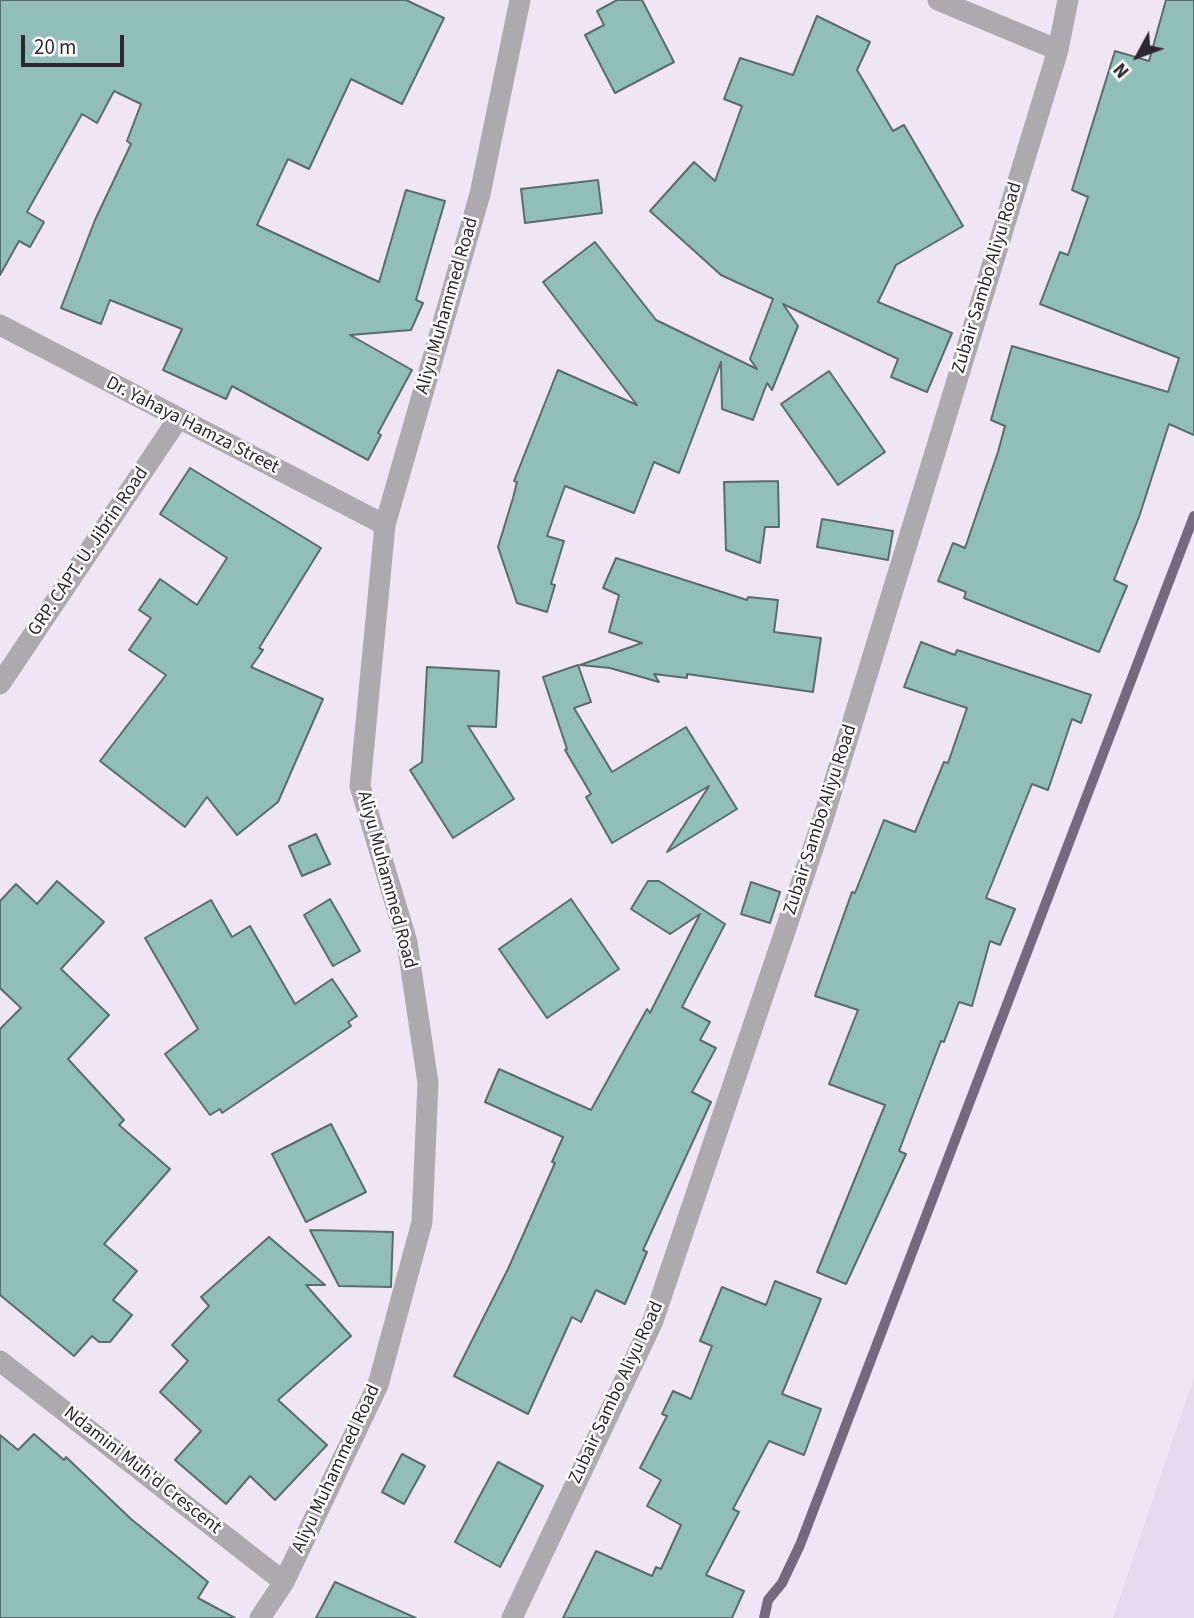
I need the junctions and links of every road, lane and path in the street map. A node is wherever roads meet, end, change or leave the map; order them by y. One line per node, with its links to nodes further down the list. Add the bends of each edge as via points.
1 (520, 0): 7 (street, Aliyu Muhammed Road, via 480,194)
2 (938, 0): 4 (street)
3 (1068, 0): 4 (street, Zubair Sambo Aliyu Road)
4 (1058, 50): 12 (street, Zubair Sambo Aliyu Road, via 823,818 653,1321)
5 (0, 325): 6 (street, Dr. Yahaya Hamza Street)
6 (178, 419): 7 (street, Dr. Yahaya Hamza Street); 8 (street, GRP. CAPT. U. Jibrin Road)
7 (385, 525): 10 (street, Aliyu Muhammed Road, via 360,786 407,942 428,1083 422,1222 378,1385)
8 (0, 684)
9 (0, 1361): 10 (street, Ndamini Muh'd Crescent)
10 (284, 1582): 11 (street, Aliyu Muhammed Road)
11 (260, 1618)
12 (512, 1618)

